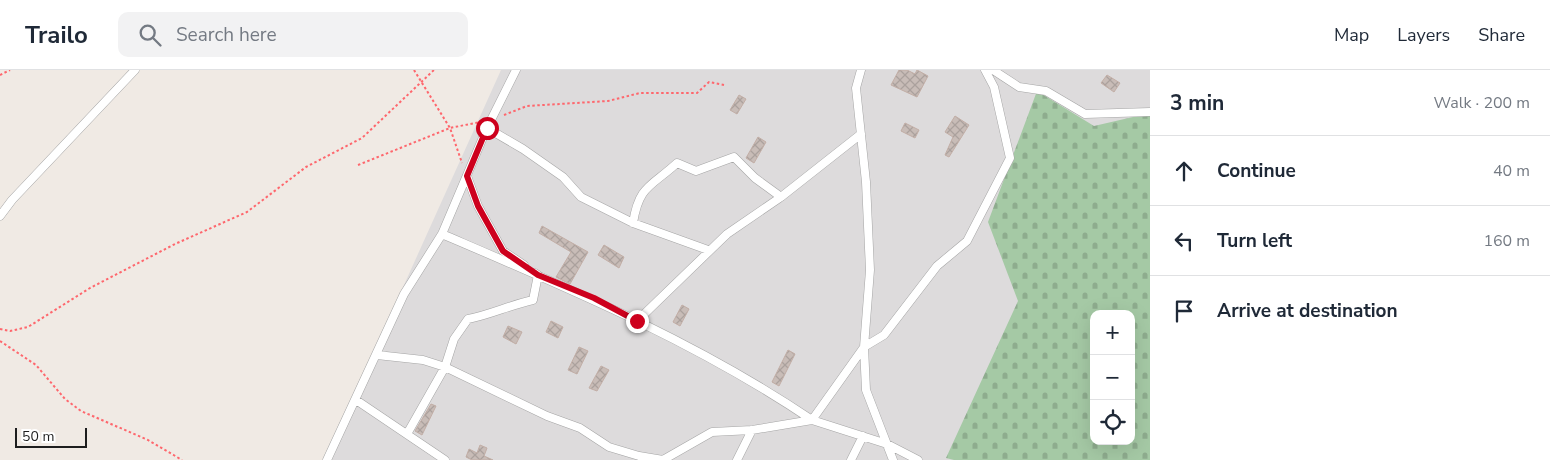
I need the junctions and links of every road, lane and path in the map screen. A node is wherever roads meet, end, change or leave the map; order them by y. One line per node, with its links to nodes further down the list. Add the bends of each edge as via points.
1 (10, 70): 9 (path)
2 (135, 70): 20 (street)
3 (414, 70): 10 (path)
4 (434, 70): 10 (path)
5 (516, 70): 13 (street)
6 (861, 70): 16 (street, via 856,88)
7 (985, 70): 28 (street, via 994,87 1010,158 967,241 937,266 884,335)
8 (993, 70): 12 (street, via 1019,87 1046,91 1084,114)
9 (0, 75)
10 (422, 80): 14 (path); 26 (path, via 362,138 306,167 247,212 175,244 90,288 28,327 10,331)
11 (724, 85): 13 (path, via 709,82 697,92 640,93 608,100 527,106)
12 (1150, 112)
13 (491, 119): 14 (path); 15 (street)
14 (450, 128): 17 (path); 18 (path)
15 (487, 128): 18 (street); 21 (street, via 523,148 563,177 581,197)
16 (861, 134): 19 (street); 28 (street, via 870,270)
17 (358, 165)
18 (467, 176): 22 (street); 24 (street, via 478,206 503,251)
19 (781, 198): 21 (street, via 734,157 696,171 676,163 647,187 636,202); 23 (street)
20 (0, 216)
21 (633, 223): 23 (street)
22 (442, 234): 24 (street); 29 (street, via 404,294)
23 (708, 250): 25 (street)
24 (538, 275): 25 (street, via 594,298); 30 (street, via 533,300 468,320 454,339)
25 (637, 321): 32 (street, via 744,376)
26 (0, 329)
27 (0, 341): 37 (path, via 36,365 64,399 81,411 148,440)
28 (864, 347): 32 (street); 36 (street, via 866,390)
29 (377, 355): 30 (street, via 423,360); 31 (street)
30 (445, 367): 34 (street); 40 (street, via 547,416 580,428 609,446)
31 (356, 400): 34 (street); 38 (street)
32 (812, 420): 33 (street); 35 (street)
33 (752, 430): 40 (street, via 712,432); 41 (street)
34 (407, 434): 39 (street)
35 (863, 436): 36 (street); 42 (street)
36 (887, 444): 43 (street); 44 (street)
37 (182, 460)
38 (327, 460)
39 (445, 460)
40 (663, 460)
41 (736, 460)
42 (851, 460)
43 (893, 460)
44 (918, 460)

